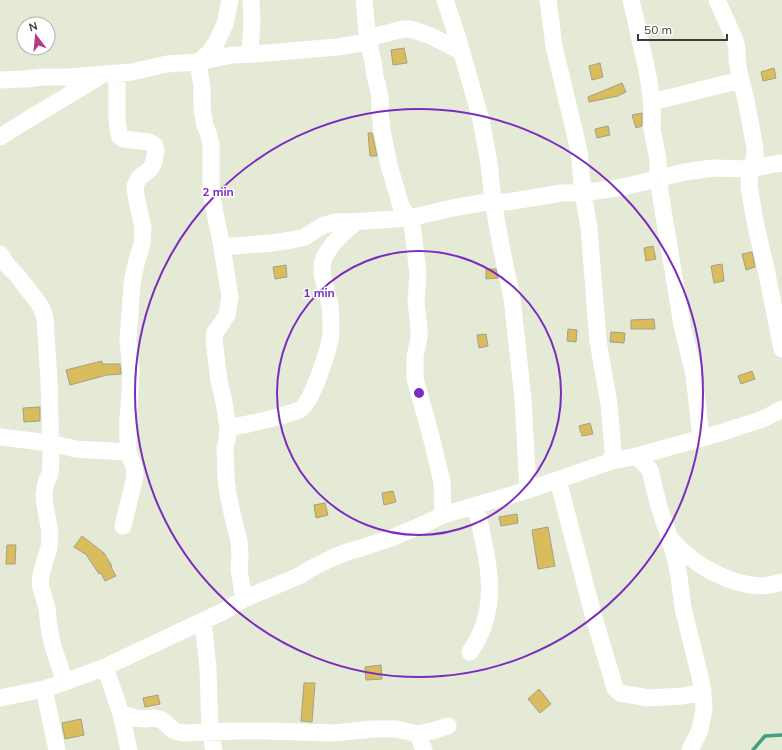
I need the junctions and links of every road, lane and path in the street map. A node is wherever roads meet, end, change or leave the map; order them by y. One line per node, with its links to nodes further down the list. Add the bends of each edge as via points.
1 (230, 0): 11 (street, via 225,24 216,43)
2 (251, 0): 10 (street)
3 (364, 0): 8 (street)
4 (445, 0): 9 (street)
5 (548, 0): 20 (street, via 554,46 579,151)
6 (631, 0): 15 (street)
7 (717, 0): 14 (street, via 735,40)
8 (368, 42): 9 (street, via 376,36 394,30 408,29 436,38); 10 (street); 22 (street, via 380,96 382,130 389,165 402,209)
9 (462, 52): 21 (street, via 481,120)
10 (250, 54): 11 (street)
11 (198, 62): 12 (street); 24 (street, via 202,108 211,144 214,208)
12 (111, 73): 13 (street); 16 (street); 34 (street, via 118,85 117,120 120,137 149,142 156,150 150,169 139,178 135,186 143,228 130,308)
13 (0, 80)
14 (741, 80): 15 (street); 18 (street, via 755,148 755,157)
15 (652, 102): 19 (street, via 652,130 658,158)
16 (0, 137)
17 (782, 163): 18 (street)
18 (750, 169): 19 (street, via 713,168); 26 (street, via 749,187)
19 (658, 178): 20 (street); 30 (street, via 682,325 694,375)
20 (583, 193): 21 (street, via 561,193 507,202); 36 (street, via 589,228 598,342 609,404)
21 (493, 201): 22 (street); 38 (street, via 512,298 523,399)
22 (410, 218): 23 (street); 40 (street, via 418,274 416,302 419,337 415,357 415,379 442,482)
23 (356, 222): 24 (street, via 324,225 305,237 292,240); 28 (street, via 336,241 323,262 331,333 308,402 296,412)
24 (222, 247): 28 (street, via 230,297 227,315 215,332 214,340)
25 (0, 254): 32 (street, via 37,301 45,318)
26 (782, 349)
27 (782, 409): 30 (street, via 763,419)
28 (228, 428): 44 (street, via 226,478 239,540 239,570)
29 (0, 438): 31 (street)
30 (701, 438): 35 (street)
31 (29, 441): 32 (street); 33 (street)
32 (50, 443): 34 (street, via 76,449); 48 (street, via 50,473 44,494 50,532 49,548 40,584 47,608 53,647)
33 (0, 445)
34 (128, 452): 41 (street, via 135,473)
35 (638, 456): 36 (street); 42 (street, via 650,470)
36 (612, 461): 37 (street)
37 (558, 480): 38 (street); 50 (street, via 615,688 620,693 649,698)
38 (528, 490): 39 (street)
39 (476, 505): 40 (street); 46 (street, via 489,574 489,592 483,629)
40 (443, 515): 44 (street, via 391,538 332,558 301,575)
41 (123, 526)
42 (669, 536): 43 (street, via 695,561 732,581 762,586); 50 (street)
43 (782, 582)
44 (244, 599): 45 (street)
45 (203, 621): 47 (street); 54 (street)
46 (470, 652)
47 (105, 667): 48 (street); 52 (street)
48 (65, 682): 49 (street)
49 (44, 689): 51 (street); 56 (street)
50 (703, 692): 60 (street, via 704,708 700,730)
51 (0, 698)
52 (121, 714): 54 (street, via 162,720 174,731 184,734); 57 (street)
53 (448, 726): 55 (street)
54 (210, 731): 55 (street, via 333,733 396,729); 58 (street)
55 (418, 734): 59 (street)
56 (57, 750)
57 (129, 750)
58 (214, 750)
59 (424, 750)
60 (690, 750)

